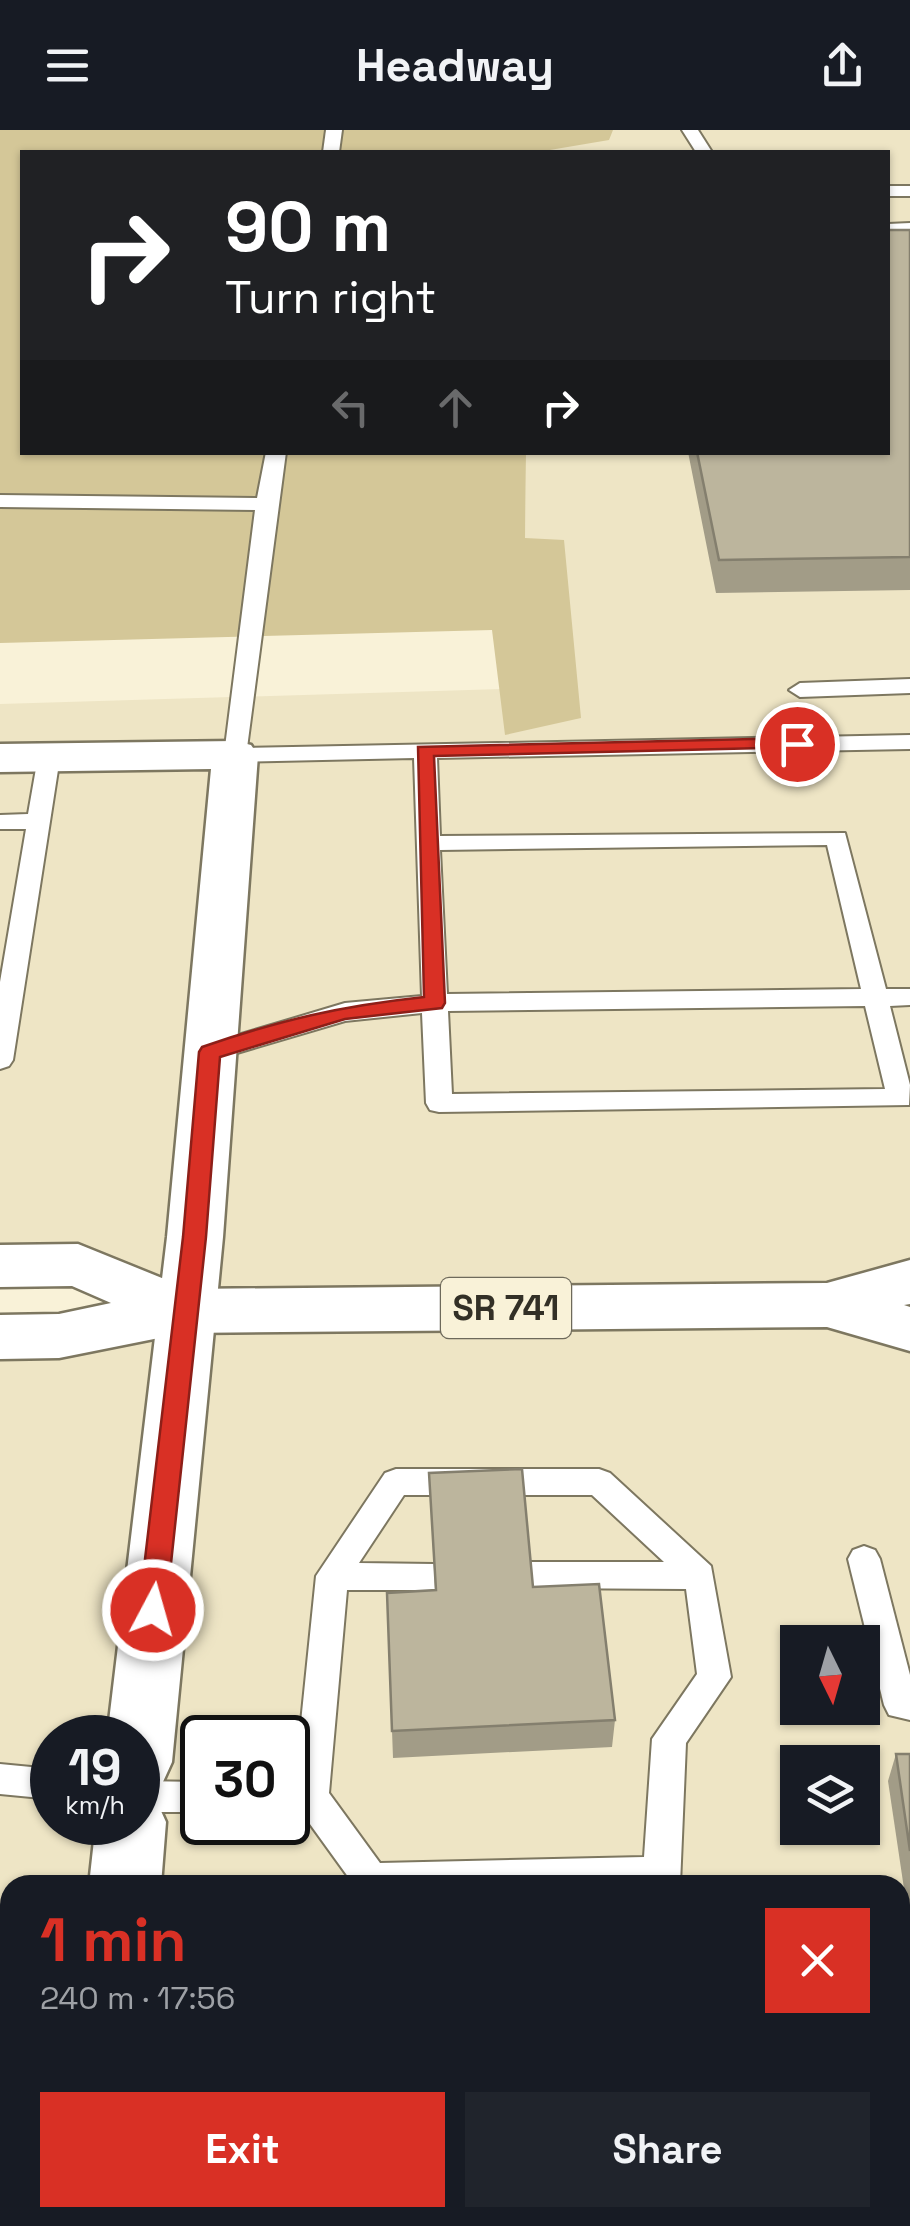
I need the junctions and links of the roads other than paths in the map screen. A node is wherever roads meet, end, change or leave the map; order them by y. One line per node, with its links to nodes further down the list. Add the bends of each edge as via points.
1 (275, 455): 3 (lane)
2 (0, 501): 3 (lane)
3 (266, 504): 8 (lane)
4 (910, 686): 5 (lane)
5 (800, 690)
6 (910, 742): 7 (lane)
7 (425, 751): 8 (lane); 14 (lane)
8 (235, 754): 10 (street); 18 (street)
9 (0, 758): 10 (street)
10 (49, 758): 12 (lane)
11 (0, 822): 12 (lane)
12 (37, 830): 13 (lane); 19 (lane)
13 (0, 839)
14 (428, 843): 15 (lane, via 837,838); 17 (lane)
15 (876, 998): 16 (lane); 17 (lane); 17 (lane, via 900,1098 439,1103)
16 (910, 998)
17 (434, 1003): 18 (lane, via 345,1012)
18 (210, 1052): 23 (street)
19 (0, 1060)
20 (0, 1266): 23 (street, SR 741, via 78,1265)
21 (910, 1282): 22 (street, SR 741)
22 (828, 1305): 23 (street, SR 741); 24 (street, SR 741)
23 (184, 1311): 25 (street, SR 741, via 59,1336); 32 (street)
24 (910, 1329)
25 (0, 1337)
26 (864, 1559): 31 (lane, via 900,1705)
27 (528, 1575): 29 (lane)
28 (332, 1576): 29 (lane, via 396,1482 599,1482); 30 (lane); 33 (lane)
29 (700, 1576): 40 (lane, via 714,1678 669,1739)
30 (434, 1577)
31 (910, 1705)
32 (143, 1715)
33 (310, 1723)
34 (0, 1779): 35 (lane)
35 (30, 1782)
36 (310, 1810): 39 (lane)
37 (129, 1845): 38 (street)
38 (126, 1875)
39 (367, 1875)
40 (661, 1875)

